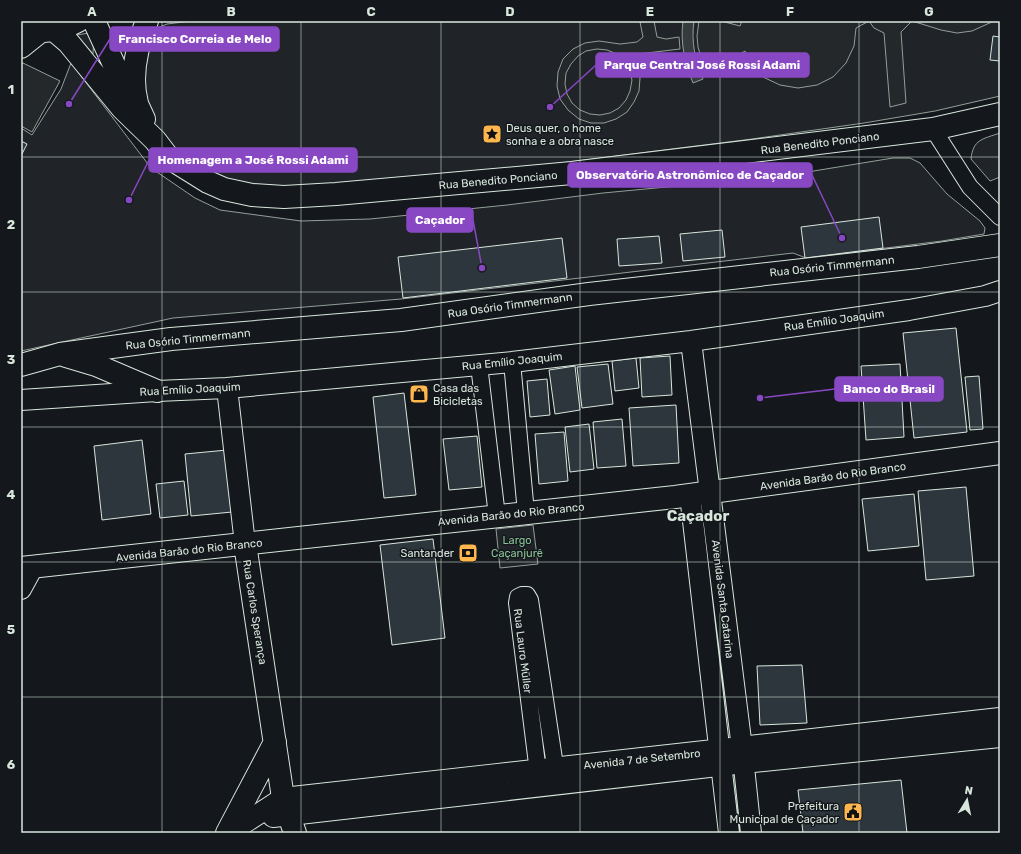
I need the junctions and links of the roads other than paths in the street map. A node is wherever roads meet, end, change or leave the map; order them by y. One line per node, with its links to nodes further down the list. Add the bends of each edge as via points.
1 (78, 21): 4 (main road)
2 (94, 21): 6 (main road, Rua Benedito Ponciano, via 122,82)
3 (147, 21): 6 (main road, via 134,78)
4 (39, 29): 5 (main road); 9 (main road, Rua Benedito Ponciano, via 68,42 122,108)
5 (21, 47)
6 (138, 106): 9 (main road, Rua Benedito Ponciano)
7 (1000, 114): 8 (main road, Rua Benedito Ponciano)
8 (933, 129): 9 (main road, Rua Benedito Ponciano, via 572,173 284,197 239,193 208,182 168,157); 10 (street, via 970,187)
9 (155, 140)
10 (1000, 217)
11 (1000, 244): 14 (main road, Rua Osório Timmermann, via 918,257 597,293 401,320 171,339)
12 (1000, 291): 13 (street, Rua Emílio Joaquim, via 909,310)
13 (691, 341): 15 (street, Rua Emílio Joaquim); 22 (street, Avenida Santa Catarina)
14 (60, 354): 16 (main road, Rua Osório Timmermann); 19 (main road, via 96,365)
15 (512, 362): 17 (street, Rua Emílio Joaquim); 23 (street)
16 (21, 365)
17 (479, 365): 18 (street, Rua Emílio Joaquim); 24 (street)
18 (227, 388): 19 (street, Rua Emílio Joaquim); 25 (street, Rua Carlos Sperança)
19 (157, 391): 20 (street, Rua Emílio Joaquim)
20 (21, 400)
21 (1000, 453): 22 (main road, Avenida Barão do Rio Branco)
22 (700, 494): 23 (main road, Avenida Barão do Rio Branco); 28 (street, Avenida Santa Catarina); 29 (street, Avenida Santa Catarina)
23 (526, 513): 24 (main road, Avenida Barão do Rio Branco)
24 (497, 516): 25 (main road, Avenida Barão do Rio Branco)
25 (245, 544): 26 (main road, Avenida Barão do Rio Branco); 33 (main road, Rua Carlos Sperança)
26 (27, 568): 27 (street)
27 (21, 590)
28 (725, 611): 29 (street); 34 (street, Avenida Santa Catarina)
29 (703, 614): 35 (street, Avenida Santa Catarina)
30 (1000, 718): 31 (street, Avenida 7 de Setembro)
31 (945, 733): 32 (street, Avenida 7 de Setembro); 34 (street, Avenida 7 de Setembro)
32 (1000, 737)
33 (275, 742): 37 (main road, Rua Carlos Sperança); 38 (main road)
34 (743, 755): 35 (street, Avenida 7 de Setembro); 40 (street, Avenida Santa Catarina)
35 (721, 758): 36 (street, Avenida 7 de Setembro); 39 (street, Avenida Santa Catarina)
36 (547, 777): 36 (street, Rua Lauro Müller, via 530,600 527,595 522,595 518,597 517,603); 37 (street, Avenida 7 de Setembro, via 472,786)
37 (289, 815): 38 (street)
38 (229, 833)
39 (729, 833)
40 (751, 833)

